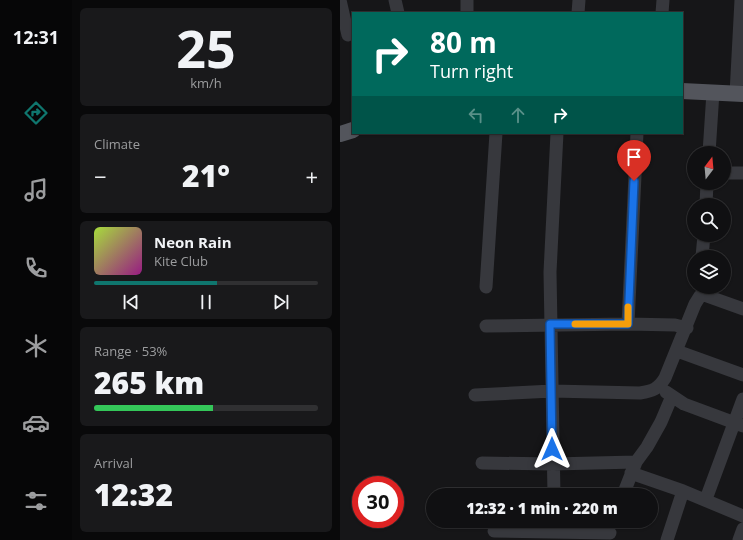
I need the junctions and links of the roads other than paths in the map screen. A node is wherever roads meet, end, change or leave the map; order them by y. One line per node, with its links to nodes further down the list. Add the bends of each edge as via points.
1 (340, 0): 11 (street)
2 (395, 0): 7 (street)
3 (467, 0): 8 (street)
4 (579, 0): 9 (street)
5 (663, 0): 10 (street)
6 (741, 0): 14 (street)
7 (398, 12)
8 (467, 12)
9 (578, 12)
10 (662, 12)
11 (347, 36)
12 (683, 91): 13 (main road)
13 (713, 92): 14 (main road); 20 (street)
14 (740, 94)
15 (352, 130): 16 (main road)
16 (340, 134)
17 (496, 134): 23 (street)
18 (557, 134): 25 (street)
19 (637, 134): 26 (street)
20 (709, 146)
21 (731, 173): 22 (street)
22 (743, 173)
23 (486, 287)
24 (743, 309): 28 (street, via 700,296)
25 (550, 324): 26 (street); 27 (street); 32 (street)
26 (628, 324): 28 (street, via 675,325)
27 (486, 326)
28 (687, 328): 29 (street)
29 (676, 351): 30 (street); 31 (street)
30 (743, 375)
31 (659, 387): 32 (street, via 640,393); 34 (street)
32 (552, 391): 33 (street); 38 (street)
33 (475, 395)
34 (672, 396): 36 (street, via 684,404); 39 (street, via 661,422)
35 (743, 399): 36 (street)
36 (739, 425): 43 (street)
37 (482, 462): 38 (street)
38 (553, 464): 39 (street); 40 (street)
39 (634, 468): 41 (street); 42 (street)
40 (554, 488)
41 (626, 488)
42 (683, 491): 43 (street); 51 (street)
43 (706, 499): 44 (street)
44 (743, 516)
45 (552, 528): 50 (street)
46 (569, 528): 49 (street)
47 (743, 529): 52 (street)
48 (494, 531): 50 (street)
49 (611, 531)
50 (525, 536)
51 (667, 540)
52 (739, 540)

